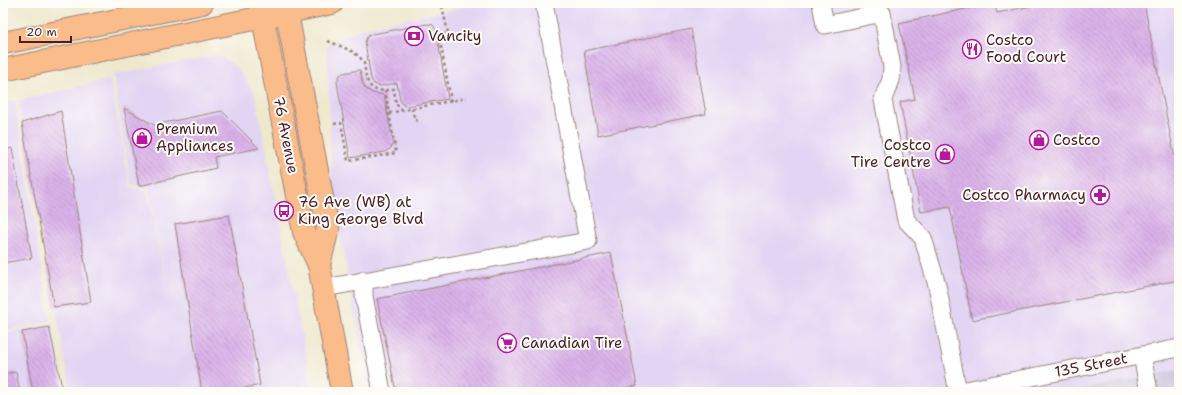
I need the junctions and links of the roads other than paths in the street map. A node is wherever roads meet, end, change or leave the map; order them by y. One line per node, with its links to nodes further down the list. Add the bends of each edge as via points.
1 (202, 3): 7 (main road)
2 (332, 3): 5 (main road)
3 (544, 3): 10 (street, via 588,241)
4 (821, 3): 17 (street, via 825,25 882,13 892,67 891,80 883,100 906,220 923,238 937,285)
5 (286, 7): 6 (main road); 9 (main road, 76 Avenue, via 328,228)
6 (262, 10): 8 (main road); 9 (main road, 76 Avenue, via 304,232)
7 (3, 42)
8 (3, 70)
9 (320, 265): 11 (main road, 76 Avenue)
10 (364, 280): 11 (street); 16 (street, via 364,296)
11 (324, 288): 15 (main road, 76 Avenue)
12 (1179, 348): 13 (street, 135 Street)
13 (1142, 355): 14 (street, 135 Street); 18 (street)
14 (1003, 387): 17 (street, 135 Street)
15 (342, 392)
16 (382, 392)
17 (957, 392)
18 (1149, 392)

